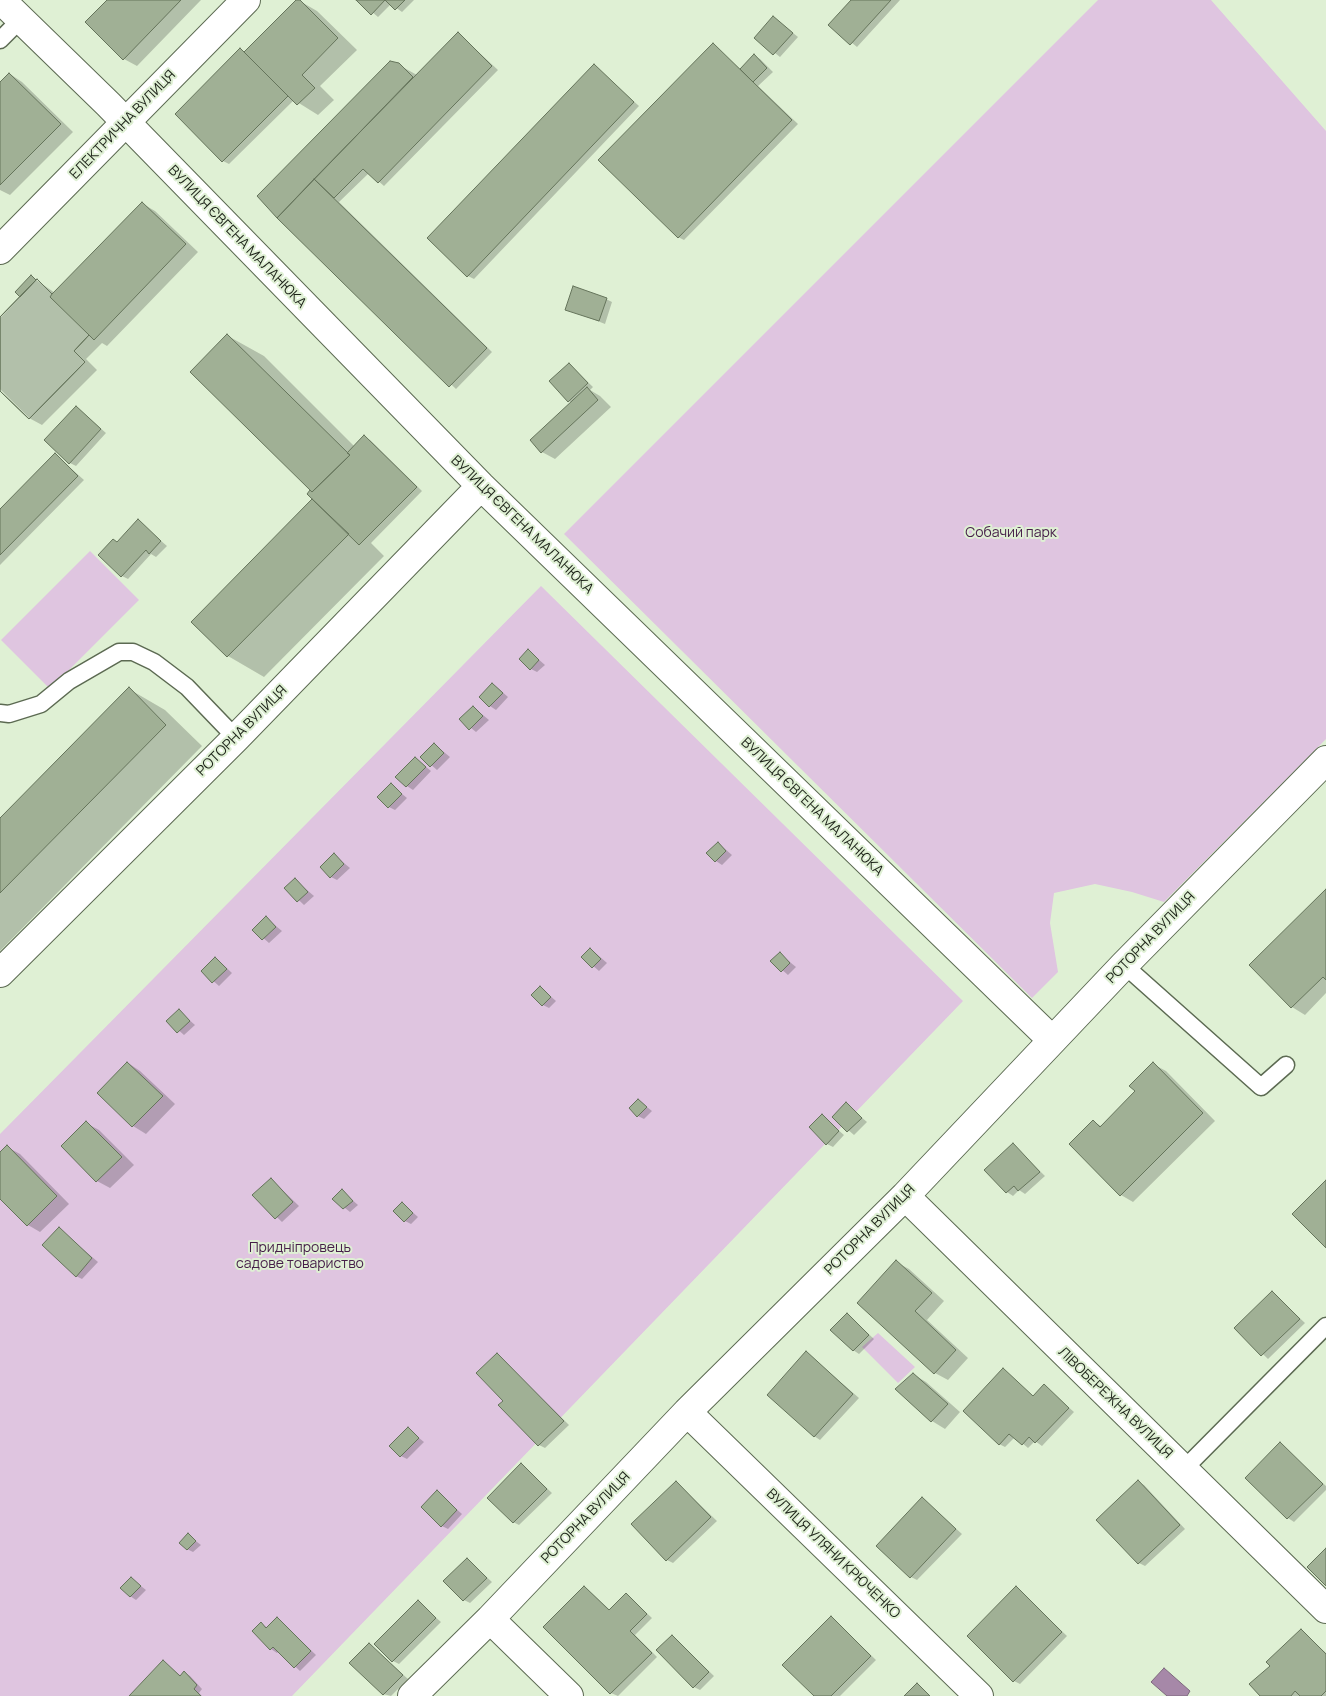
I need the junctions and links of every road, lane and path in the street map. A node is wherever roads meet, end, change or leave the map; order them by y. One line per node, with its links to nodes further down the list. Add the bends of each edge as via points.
1 (1, 0): 3 (street, ВУЛИЦЯ ЄВГЕНА МАЛАНЮКА)
2 (246, 0): 5 (street, ЕЛЕКТРИЧНА ВУЛИЦЯ)
3 (21, 19): 4 (lane); 5 (street, ВУЛИЦЯ ЄВГЕНА МАЛАНЮКА, via 108,104)
4 (0, 40)
5 (124, 124): 6 (street, ЕЛЕКТРИЧНА ВУЛИЦЯ); 7 (street, ВУЛИЦЯ ЄВГЕНА МАЛАНЮКА)
6 (0, 250)
7 (481, 486): 9 (street, РОТОРНА ВУЛИЦЯ); 13 (street, ВУЛИЦЯ ЄВГЕНА МАЛАНЮКА)
8 (0, 713): 9 (lane, via 9,714 41,704 69,681 119,652 133,652 154,662 187,687)
9 (236, 738): 12 (street, РОТОРНА ВУЛИЦЯ)
10 (1321, 776): 11 (street, РОТОРНА ВУЛИЦЯ)
11 (1124, 965): 13 (street, РОТОРНА ВУЛИЦЯ); 14 (lane, via 1261,1087)
12 (0, 973)
13 (1052, 1040): 15 (street, РОТОРНА ВУЛИЦЯ)
14 (1286, 1065)
15 (905, 1196): 17 (street, РОТОРНА ВУЛИЦЯ); 18 (street, ЛІВОБЕРЕЖНА ВУЛИЦЯ)
16 (1326, 1326): 18 (lane)
17 (688, 1412): 20 (street, РОТОРНА ВУЛИЦЯ); 23 (street, ВУЛИЦЯ УЛЯНИ КРЮЧЕНКО)
18 (1184, 1470): 19 (street, ЛІВОБЕРЕЖНА ВУЛИЦЯ)
19 (1326, 1609)
20 (490, 1619): 21 (street, РОТОРНА ВУЛИЦЯ); 22 (street)
21 (412, 1696)
22 (569, 1696)
23 (978, 1696)

